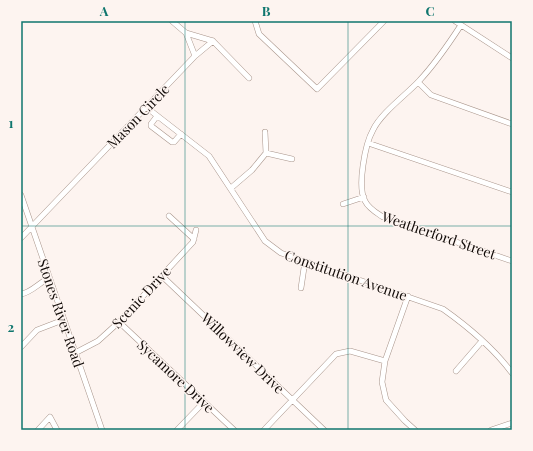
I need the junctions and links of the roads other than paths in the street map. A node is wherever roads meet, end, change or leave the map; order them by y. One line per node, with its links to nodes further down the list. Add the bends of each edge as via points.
1 (172, 21): 6 (street)
2 (255, 21): 3 (street, via 259,34 317,89)
3 (384, 21)
4 (455, 21): 5 (street)
5 (461, 25): 9 (street); 11 (street, via 438,59)
6 (186, 33): 7 (street); 8 (street)
7 (213, 41): 8 (street, Mason Circle); 10 (street)
8 (195, 56): 12 (street, Mason Circle)
9 (512, 58)
10 (250, 78)
11 (418, 82): 14 (street, via 430,96); 17 (street, via 388,110 373,129)
12 (146, 107): 13 (street, Constitution Avenue); 26 (street, Mason Circle)
13 (157, 116): 16 (street, Constitution Avenue); 16 (street, via 152,126 172,142)
14 (512, 124)
15 (265, 132): 18 (street)
16 (181, 134): 20 (street, Constitution Avenue, via 209,156)
17 (368, 143): 21 (street); 23 (street, via 363,164)
18 (266, 153): 19 (street); 20 (street, via 252,170)
19 (292, 159)
20 (231, 188): 30 (street, Constitution Avenue, via 265,241 281,253)
21 (512, 192)
22 (21, 195): 26 (street, Stones River Road)
23 (364, 197): 24 (street); 31 (street, Weatherford Street, via 374,211 383,217)
24 (343, 204)
25 (169, 216): 29 (street)
26 (32, 226): 28 (street, Mason Circle); 33 (street, Stones River Road)
27 (196, 230): 29 (street, Scenic Drive)
28 (21, 238)
29 (194, 239): 32 (street, Scenic Drive)
30 (305, 261): 34 (street); 36 (street, Constitution Avenue)
31 (512, 261)
32 (162, 276): 38 (street, Scenic Drive); 45 (street, Willowview Drive)
33 (49, 278): 35 (street, via 26,294); 37 (street, Stones River Road)
34 (301, 288)
35 (21, 294)
36 (408, 296): 39 (street, Constitution Avenue, via 443,309); 42 (street)
37 (63, 320): 40 (street, via 37,330); 41 (street, Stones River Road)
38 (119, 322): 41 (street, Scenic Drive, via 98,341); 46 (street, Sycamore Drive)
39 (482, 341): 43 (street); 44 (street, Constitution Avenue)
40 (21, 347)
41 (75, 353): 50 (street, Stones River Road)
42 (385, 361): 45 (street, via 350,351 336,354); 55 (street, via 382,382 386,400)
43 (456, 371)
44 (512, 373)
45 (292, 400): 53 (street); 54 (street, Willowview Drive)
46 (204, 402): 51 (street); 52 (street, Sycamore Drive)
47 (512, 423): 56 (street)
48 (38, 430): 49 (street, via 50,417)
49 (57, 430)
50 (102, 430)
51 (177, 430)
52 (234, 430)
53 (264, 430)
54 (324, 430)
55 (415, 430)
56 (491, 430)

